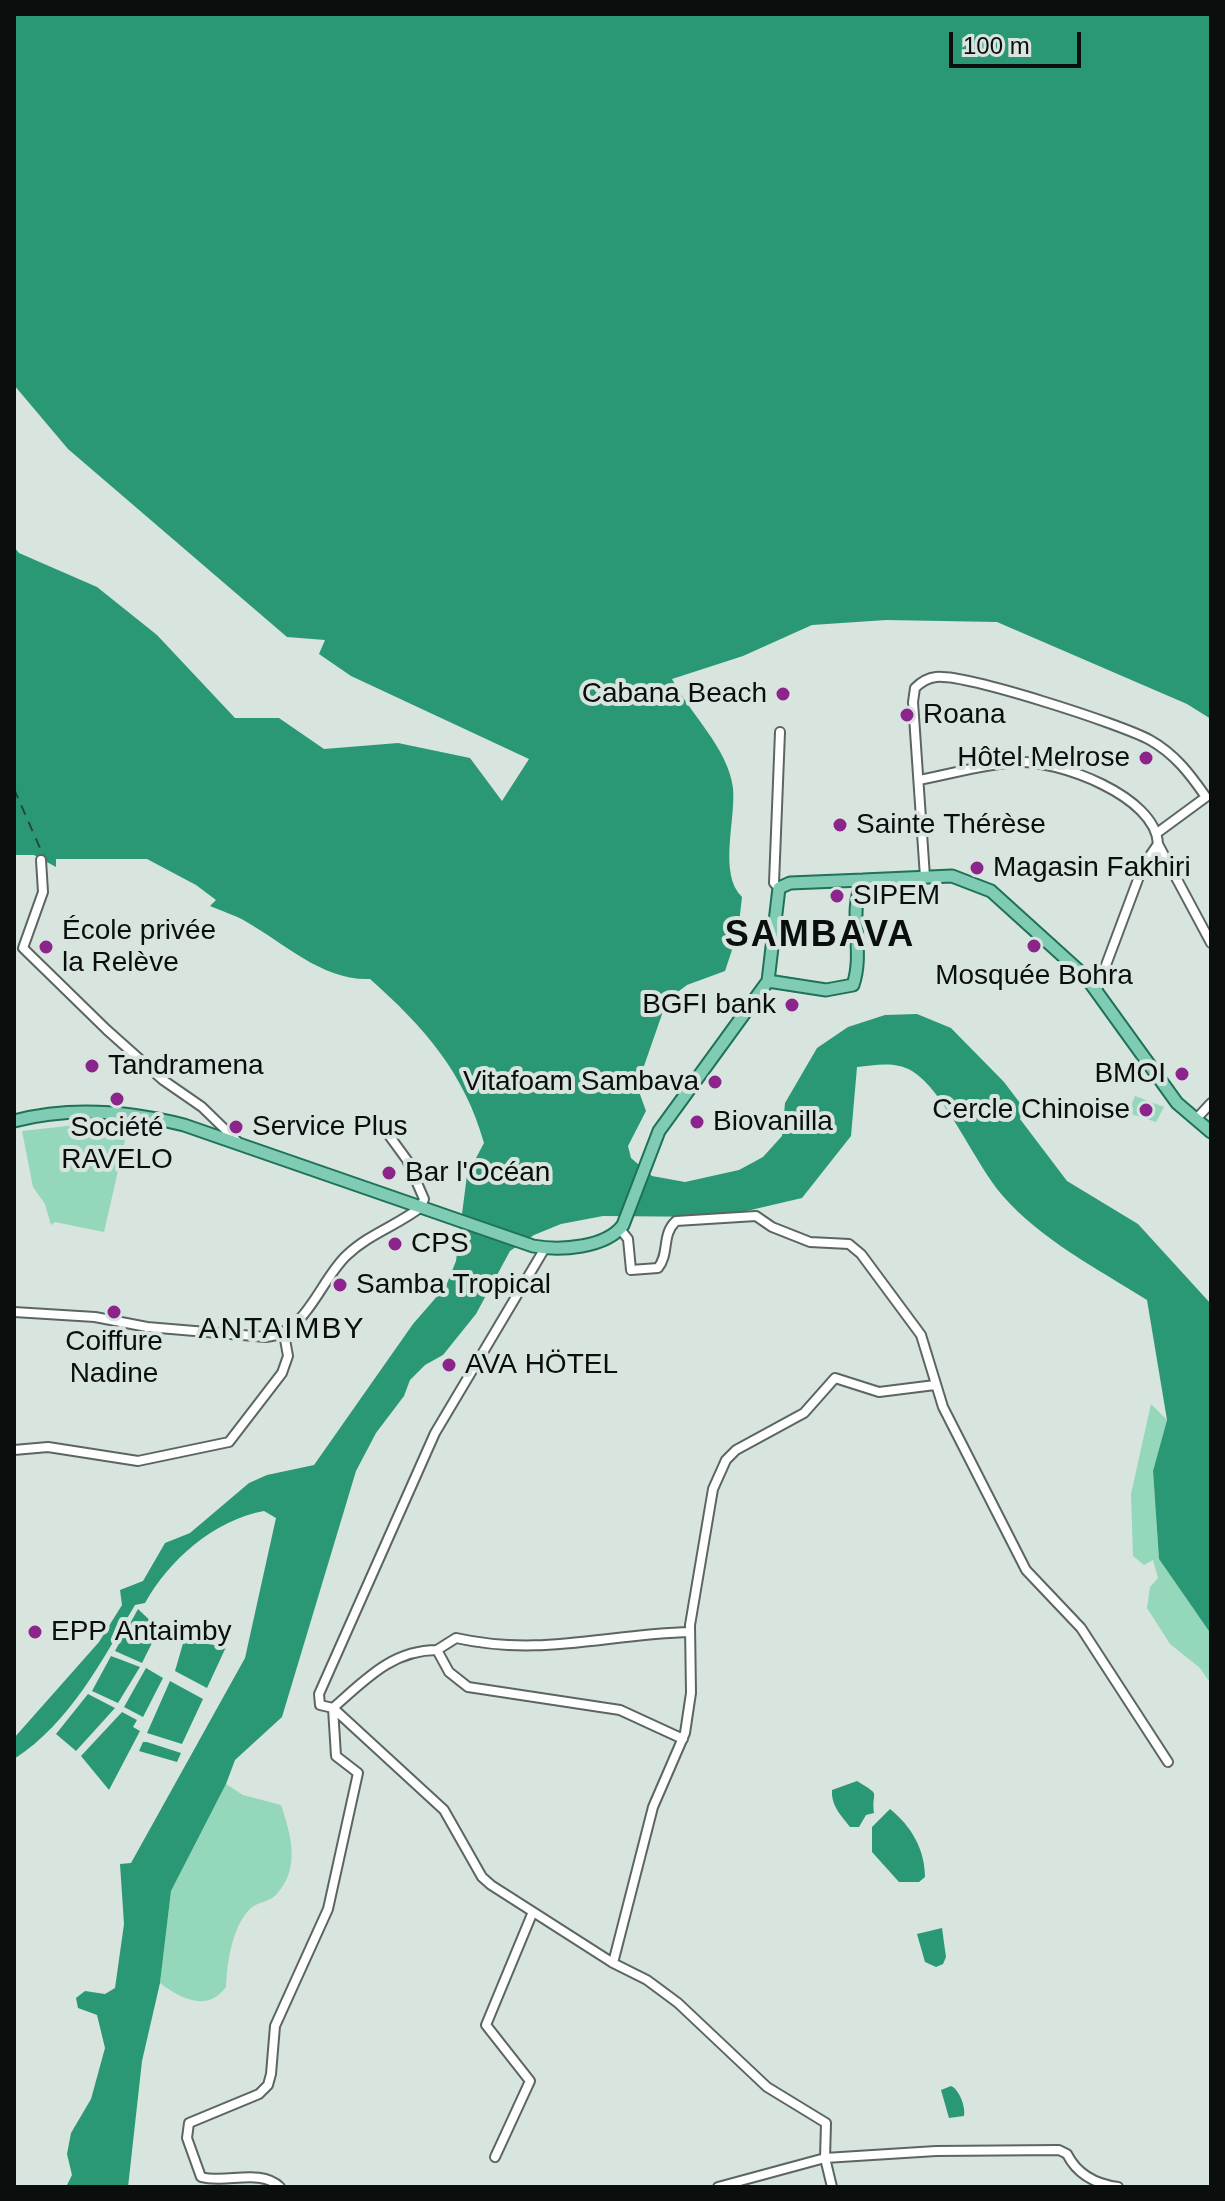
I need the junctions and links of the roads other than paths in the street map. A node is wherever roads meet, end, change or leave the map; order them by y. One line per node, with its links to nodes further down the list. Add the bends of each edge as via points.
1 (780, 732): 9 (street, via 774,883)
2 (919, 780): 3 (street, via 915,688 937,676 1077,712 1148,739 1187,770); 4 (street, via 1004,763 1038,762 1126,798); 7 (street)
3 (1208, 801): 4 (street)
4 (1157, 833): 5 (street)
5 (1158, 844): 11 (street); 14 (street, via 1143,866)
6 (41, 860): 12 (street, via 39,913)
7 (925, 877): 8 (main road); 14 (main road, via 952,876 991,891)
8 (863, 880): 9 (main road); 13 (main road, via 854,907 853,985 826,990)
9 (779, 888): 13 (main road)
10 (14, 942): 12 (street)
11 (1211, 943)
12 (23, 948): 20 (street, via 107,1030)
13 (768, 981): 22 (main road, via 672,1110)
14 (1097, 989): 16 (main road, via 1156,1076)
15 (1211, 1103): 16 (street)
16 (1197, 1118): 19 (main road)
17 (14, 1121): 20 (main road, via 110,1110 184,1125)
18 (380, 1123): 21 (street, via 407,1160 424,1199)
19 (1211, 1132)
20 (240, 1144): 21 (main road)
21 (421, 1207): 23 (main road); 25 (street, via 346,1256)
22 (621, 1227): 23 (main road, via 595,1242); 26 (street, via 628,1239 631,1270 658,1268 666,1233 676,1221 756,1216 810,1242 849,1244 921,1335)
23 (539, 1247): 30 (street, via 435,1433 319,1694 320,1705)
24 (14, 1312): 25 (street, via 266,1337)
25 (284, 1334): 27 (street, via 288,1356 282,1373 229,1442 138,1461 48,1447)
26 (935, 1385): 28 (street, via 879,1392 835,1378 804,1413 726,1460 713,1489); 32 (street, via 1026,1570 1081,1628)
27 (14, 1450)
28 (690, 1632): 29 (street, via 561,1647 502,1647 456,1638); 31 (street, via 691,1693)
29 (437, 1650): 30 (street, via 420,1650 382,1664); 31 (street, via 449,1672 468,1687 620,1710)
30 (333, 1708): 33 (street, via 444,1810 482,1877); 37 (street, via 336,1756 358,1773 328,1909 275,2026 268,2085 259,2094 189,2123 187,2138 201,2177 257,2177)
31 (683, 1739): 34 (street, via 653,1807)
32 (1168, 1762)
33 (532, 1914): 34 (street); 35 (street, via 486,2025 530,2081)
34 (613, 1963): 36 (street, via 678,2003 767,2087 826,2123)
35 (495, 2157)
36 (825, 2158): 38 (street); 39 (street); 40 (street, via 1059,2150 1074,2168 1102,2185)
37 (280, 2187)
38 (718, 2187)
39 (832, 2187)
40 (1118, 2187)

